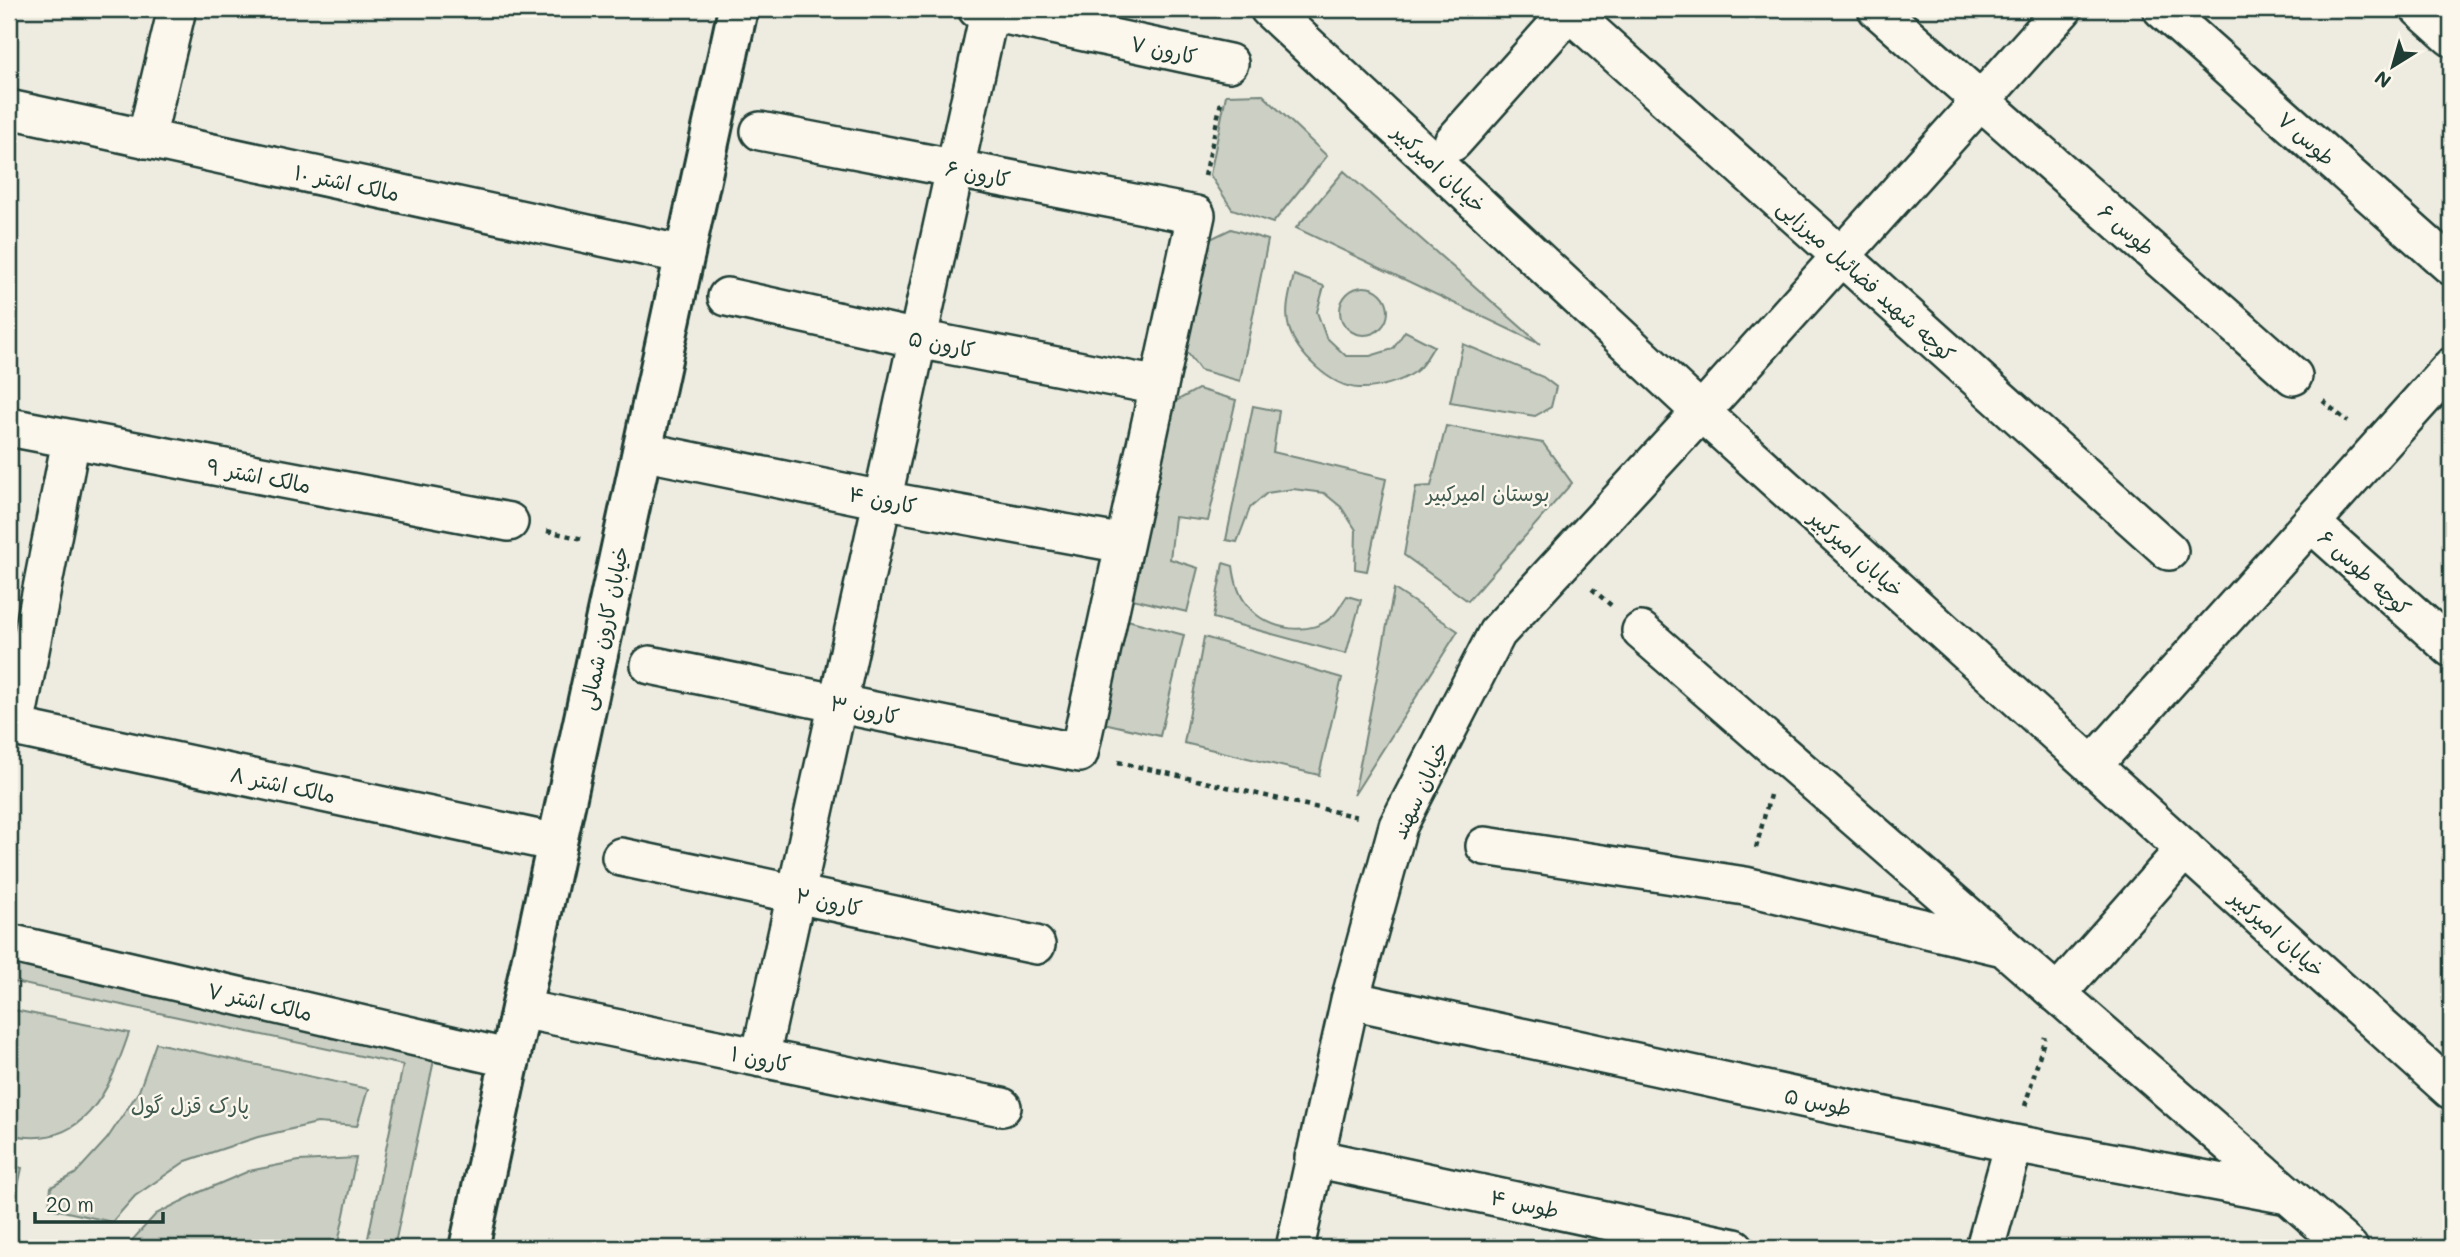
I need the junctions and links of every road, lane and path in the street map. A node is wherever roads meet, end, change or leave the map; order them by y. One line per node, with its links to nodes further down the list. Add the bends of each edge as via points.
1 (177, 9): 15 (street)
2 (738, 9): 19 (street, خیابان کارون شمالی)
3 (1269, 9): 27 (street, خیابان امیرکبیر)
4 (1877, 9): 12 (street, طوس ۶)
5 (2063, 9): 12 (street, خیابان سهند)
6 (2162, 9): 21 (street, طوس ۷)
7 (2420, 9): 10 (street)
8 (985, 10): 11 (street, کارون ۷); 17 (street)
9 (1569, 10): 16 (street); 20 (street, کوچه شهید فضائیل میرزایی)
10 (2451, 37)
11 (1229, 63): 18 (path)
12 (1980, 100): 20 (street, خیابان سهند); 25 (street, طوس ۶)
13 (9, 109): 15 (street, مالک اشتر ۱۰)
14 (760, 131): 17 (street, کارون ۶)
15 (146, 139): 19 (street, مالک اشتر ۱۰)
16 (1453, 142)
17 (955, 169): 18 (street, کارون ۶); 23 (street)
18 (1196, 215): 26 (street)
19 (685, 255): 31 (street, خیابان کارون شمالی)
20 (1841, 256): 27 (street, خیابان سهند); 37 (street, کوچه شهید فضائیل میرزایی)
21 (2451, 266)
22 (727, 297): 23 (street, کارون ۵)
23 (918, 339): 26 (street, کارون ۵); 32 (street)
24 (2451, 367): 30 (street)
25 (2293, 376): 30 (path)
26 (1158, 386): 35 (street)
27 (1700, 412): 38 (street, خیابان سهند); 46 (street, خیابان امیرکبیر)
28 (9, 427): 29 (street, مالک اشتر ۹)
29 (71, 440): 33 (street, مالک اشتر ۹); 43 (street)
30 (2378, 448): 34 (street)
31 (642, 452): 32 (street, کارون ۴); 36 (street, خیابان کارون شمالی)
32 (882, 500): 35 (street, کارون ۴); 42 (street)
33 (509, 523): 36 (path)
34 (2311, 523): 40 (street, کوچه طوس ۶); 46 (street)
35 (1125, 544): 44 (street)
36 (621, 547): 48 (street, خیابان کارون شمالی)
37 (2169, 551)
38 (1562, 563): 39 (path); 47 (street, خیابان سهند, via 1497,633)
39 (1641, 631): 45 (street)
40 (2451, 648)
41 (650, 665): 42 (street, کارون ۳)
42 (838, 704): 44 (street, کارون ۳); 53 (street)
43 (12, 726): 48 (street, مالک اشتر ۸)
44 (1079, 753): 47 (path)
45 (1781, 754): 52 (path); 56 (street)
46 (2092, 766): 50 (street, خیابان امیرکبیر)
47 (1398, 826): 58 (street, خیابان سهند)
48 (557, 843): 59 (street, خیابان کارون شمالی)
49 (1485, 846): 52 (street)
50 (2185, 849): 57 (street); 62 (street, خیابان امیرکبیر)
51 (621, 857): 53 (street, کارون ۲)
52 (1745, 886): 56 (street)
53 (797, 894): 55 (street, کارون ۲); 60 (street)
54 (9, 943): 61 (street, مالک اشتر ۷)
55 (1036, 945)
56 (2003, 947): 57 (street)
57 (2057, 994): 64 (path); 66 (street)
58 (1350, 1000): 64 (street, طوس ۵); 65 (street, خیابان سهند)
59 (520, 1009): 60 (street, کارون ۱); 61 (street, خیابان کارون شمالی)
60 (761, 1058): 63 (street, کارون ۱)
61 (512, 1059): 67 (street, خیابان کارون شمالی)
62 (2451, 1090)
63 (1002, 1107)
64 (2014, 1144): 66 (street, طوس ۵); 70 (street)
65 (1314, 1158): 68 (street, خیابان سهند); 69 (street, طوس ۴)
66 (2288, 1195): 71 (street)
67 (469, 1248)
68 (1295, 1248)
69 (1735, 1248)
70 (1984, 1248)
71 (2349, 1248)

